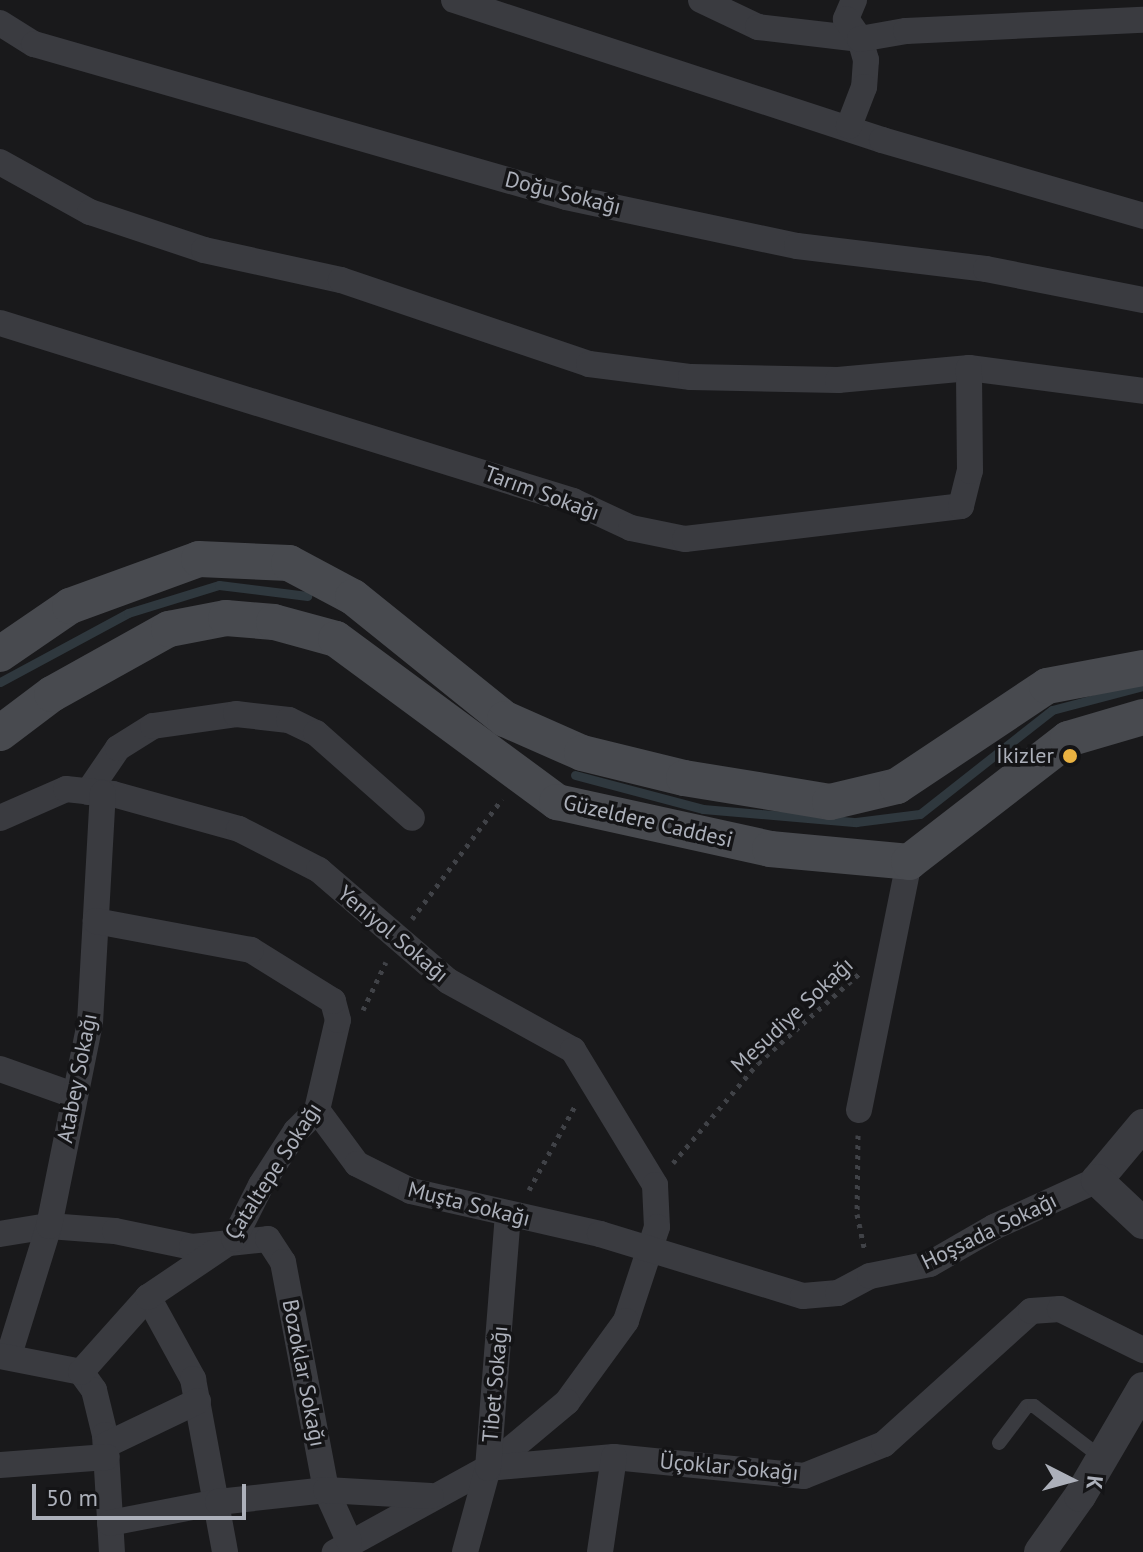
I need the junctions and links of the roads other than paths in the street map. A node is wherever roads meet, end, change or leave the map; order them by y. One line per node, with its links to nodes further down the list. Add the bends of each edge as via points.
1 (454, 0): 7 (street)
2 (701, 0): 6 (street, via 758,27)
3 (852, 1): 6 (street, via 846,19)
4 (1143, 20): 6 (street, via 906,31)
5 (0, 23): 10 (street, Doğu Sokağı, via 34,44 566,197 797,246 986,269)
6 (860, 39): 7 (street, via 866,60 864,87)
7 (849, 126): 9 (street)
8 (0, 162): 12 (street, via 90,212 204,250 341,280 589,364 691,377 838,380)
9 (1143, 216)
10 (1143, 300)
11 (0, 323): 12 (street, Tarım Sokağı, via 537,489 631,528 685,539 961,506 970,471)
12 (969, 368): 13 (street)
13 (1143, 391)
14 (0, 654): 18 (main road, via 70,606 199,559 289,563 353,597 505,719)
15 (1143, 668): 18 (main road, via 1047,686 897,786 830,802 684,778)
16 (1143, 717): 23 (main road, via 1068,739)
17 (0, 733): 20 (main road, Güzeldere Caddesi, via 52,694 169,629 226,618 274,622 336,639)
18 (582, 753): 20 (main road, via 556,773 552,783)
19 (95, 792): 21 (street, Yeniyol Sokağı, via 66,789); 22 (street, via 118,748 153,726 236,714 289,720 316,733); 24 (street, Atabey Sokağı); 36 (street, Yeniyol Sokağı, via 239,829 319,870 448,981 573,1050 655,1185 657,1227)
20 (557, 802): 23 (main road, Güzeldere Caddesi, via 770,849)
21 (0, 818)
22 (412, 818)
23 (909, 862): 28 (street)
24 (96, 921): 26 (street, Atabey Sokağı, via 90,1023); 27 (street, Çataltepe Sokağı, via 251,950 333,1001 338,1020 334,1048)
25 (0, 1069): 26 (street)
26 (73, 1095): 33 (street, Atabey Sokağı)
27 (317, 1110): 31 (street, Muşta Sokağı, via 357,1164 371,1174 411,1191); 35 (street, Çataltepe Sokağı, via 296,1131 261,1185)
28 (859, 1110)
29 (1143, 1125): 30 (street)
30 (1097, 1180): 32 (street); 36 (street, Hoşsada Sokağı, via 994,1227 930,1264 870,1276 838,1293 803,1296)
31 (512, 1214): 36 (street, Muşta Sokağı); 48 (street, Tibet Sokağı)
32 (1143, 1223)
33 (49, 1226): 34 (street); 35 (street, via 115,1231 192,1247); 39 (street, Atabey Sokağı)
34 (0, 1234)
35 (234, 1239): 37 (street, Çataltepe Sokağı); 49 (street, Bozoklar Sokağı, via 268,1239 283,1262)
36 (651, 1249): 48 (street, Yeniyol Sokağı, via 626,1321 567,1402)
37 (148, 1297): 40 (street, Çataltepe Sokağı); 42 (street, via 193,1379)
38 (1143, 1350): 45 (street, Üçoklar Sokağı, via 1060,1309 1031,1311 884,1444 804,1476)
39 (4, 1356): 40 (street)
40 (81, 1372): 44 (street, via 94,1390)
41 (1143, 1388): 46 (street)
42 (198, 1401): 44 (street); 51 (street)
43 (999, 1443): 46 (lane, via 1027,1406 1034,1406)
44 (106, 1451): 47 (street); 52 (street)
45 (614, 1457): 48 (street, Üçoklar Sokağı); 57 (street)
46 (1103, 1458): 58 (street)
47 (0, 1465)
48 (488, 1468): 50 (street); 56 (street, Tibet Sokağı)
49 (326, 1490): 50 (street); 51 (street); 53 (street, Bozoklar Sokağı)
50 (431, 1496): 53 (street)
51 (218, 1502): 52 (street); 55 (street)
52 (110, 1523): 54 (street)
53 (342, 1546)
54 (112, 1552)
55 (225, 1552)
56 (465, 1552)
57 (600, 1552)
58 (1040, 1552)

